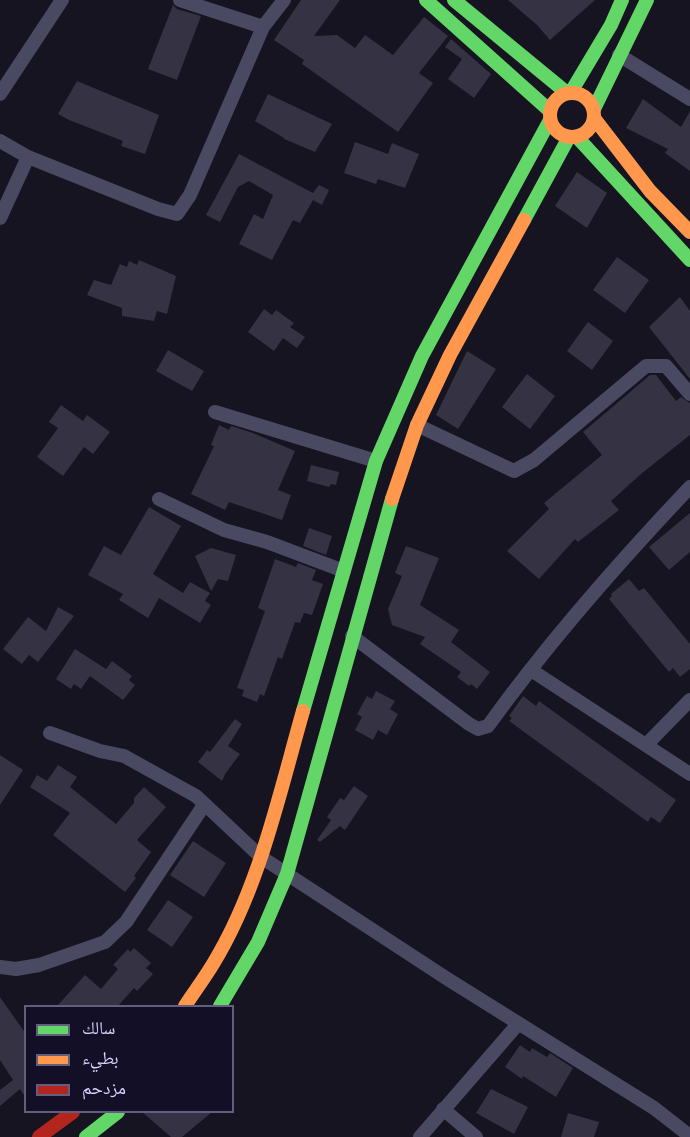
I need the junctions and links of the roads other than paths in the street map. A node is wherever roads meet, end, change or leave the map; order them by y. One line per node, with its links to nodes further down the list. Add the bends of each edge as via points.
1 (62, 0): 11 (street)
2 (180, 0): 8 (street)
3 (284, 0): 8 (street)
4 (426, 0): 14 (main road)
5 (454, 0): 10 (main road)
6 (622, 0): 10 (main road)
7 (647, 0): 9 (main road)
8 (263, 27): 17 (street, via 190,195 177,214)
9 (619, 55): 12 (street); 13 (main road)
10 (569, 93): 13 (main road, via 586,97); 14 (main road, via 553,103)
11 (0, 94)
12 (690, 99)
13 (594, 114): 15 (main road, via 585,133); 19 (main road, via 650,191)
14 (550, 116): 15 (main road, via 557,131); 24 (main road, via 422,356)
15 (573, 137): 20 (main road); 23 (main road, via 450,355)
16 (0, 141): 17 (street)
17 (27, 158): 18 (street)
18 (0, 218)
19 (690, 232)
20 (690, 260)
21 (690, 394): 23 (street, via 666,366 646,366 534,460 514,471)
22 (215, 412): 24 (street)
23 (417, 425): 28 (main road)
24 (376, 461): 27 (main road)
25 (690, 487): 29 (street, via 627,554)
26 (159, 499): 27 (street, via 224,530)
27 (344, 571): 35 (main road)
28 (352, 636): 29 (street, via 478,729 488,726); 36 (main road)
29 (531, 670): 32 (street)
30 (690, 700): 32 (street)
31 (50, 733): 34 (street, via 124,756 196,795)
32 (646, 745): 33 (street)
33 (690, 774)
34 (204, 805): 35 (street); 37 (street, via 126,922 105,942 39,965)
35 (261, 856): 36 (street); 38 (main road, via 214,963)
36 (287, 874): 39 (main road, via 246,966); 40 (street)
37 (0, 967)
38 (185, 1005)
39 (221, 1005)
40 (518, 1023): 41 (street); 44 (street, via 654,1108)
41 (443, 1109): 47 (street); 48 (street)
42 (72, 1113): 45 (main road)
43 (117, 1113): 46 (main road)
44 (690, 1136)
45 (39, 1137)
46 (86, 1137)
47 (420, 1137)
48 (476, 1137)

